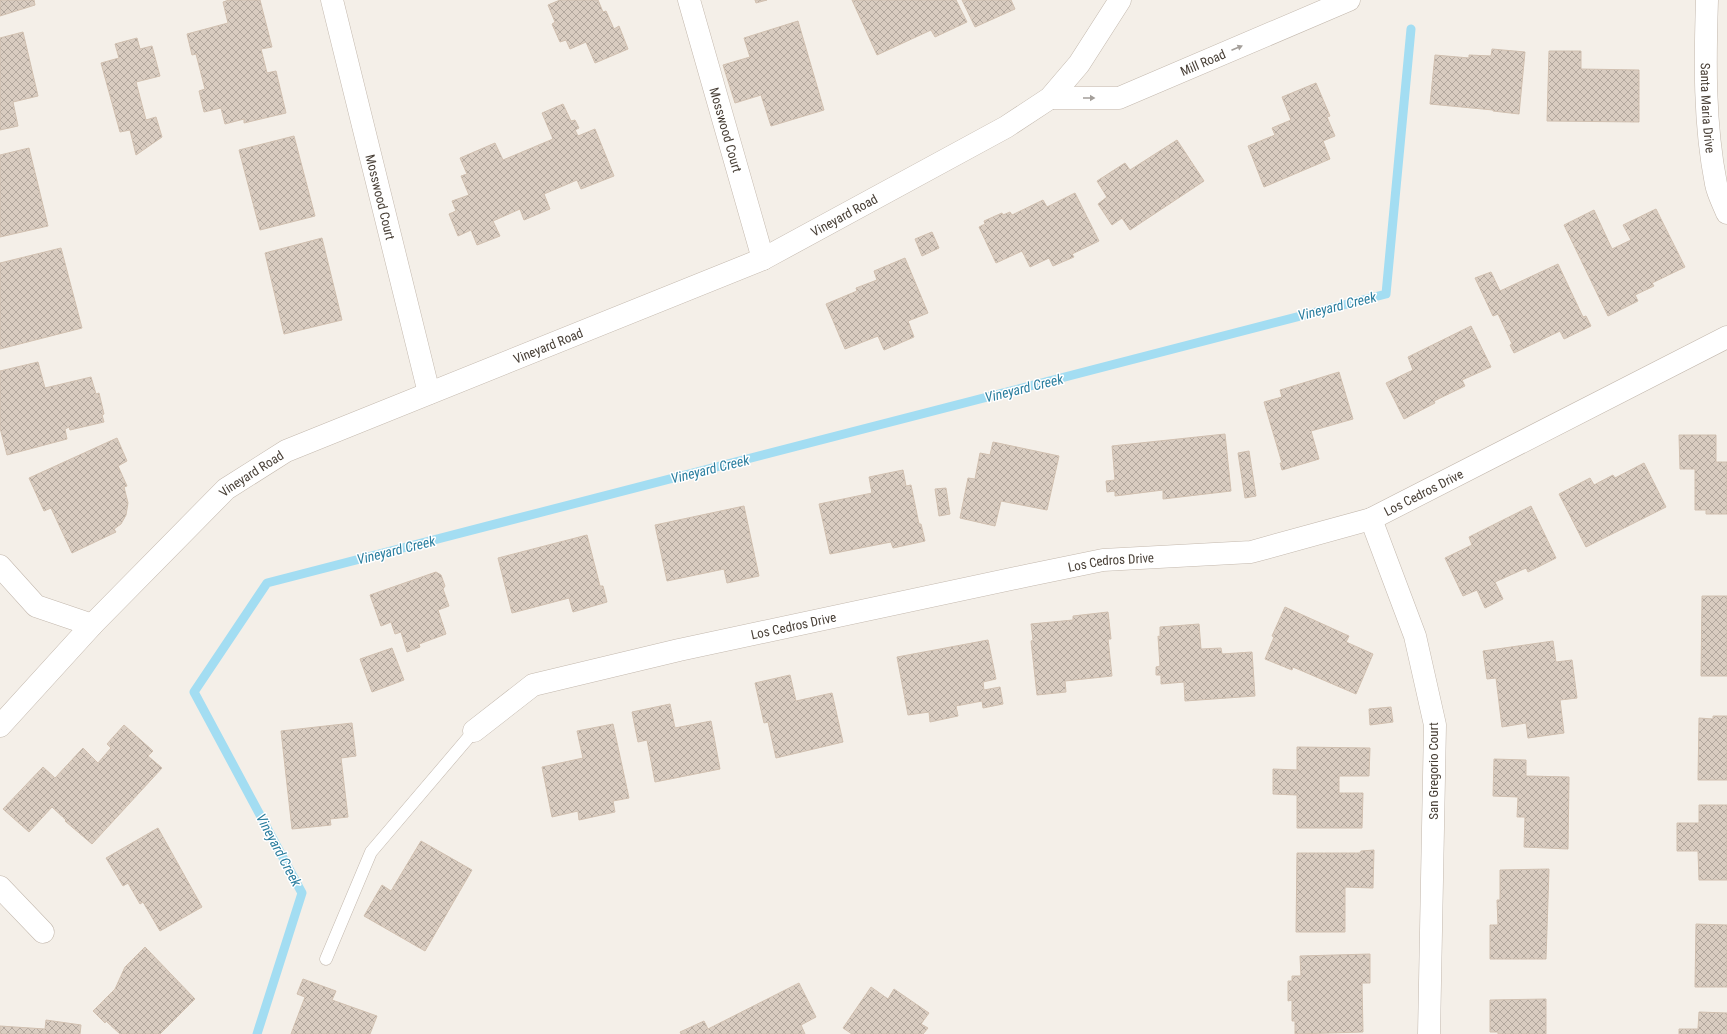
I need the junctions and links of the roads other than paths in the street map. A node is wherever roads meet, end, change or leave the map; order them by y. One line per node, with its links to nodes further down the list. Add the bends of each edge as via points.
1 (332, 0): 10 (street, Mosswood Court)
2 (689, 0): 8 (street, Mosswood Court)
3 (1120, 0): 6 (street, Vineyard Road, via 1079,64)
4 (1349, 0): 6 (street, Mill Road, one-way to 4, via 1119,98)
5 (1707, 0): 7 (street, Santa Maria Drive, via 1705,57 1708,121 1717,185)
6 (1050, 98): 8 (street, Vineyard Road, via 1006,127)
7 (1727, 213)
8 (763, 259): 10 (street, Vineyard Road)
9 (1727, 337): 11 (street, Los Cedros Drive)
10 (429, 393): 13 (street, Vineyard Road, via 286,451 226,489)
11 (1371, 519): 15 (street, Los Cedros Drive, via 1251,552 1103,560 671,652 533,685); 19 (street, San Gregorio Court, via 1414,636 1435,725)
12 (0, 566): 13 (street, via 36,606)
13 (92, 625): 14 (street, Vineyard Road)
14 (0, 726)
15 (474, 731): 18 (lane, via 371,852)
16 (0, 887): 17 (street)
17 (43, 932)
18 (326, 959)
19 (1429, 1034)

